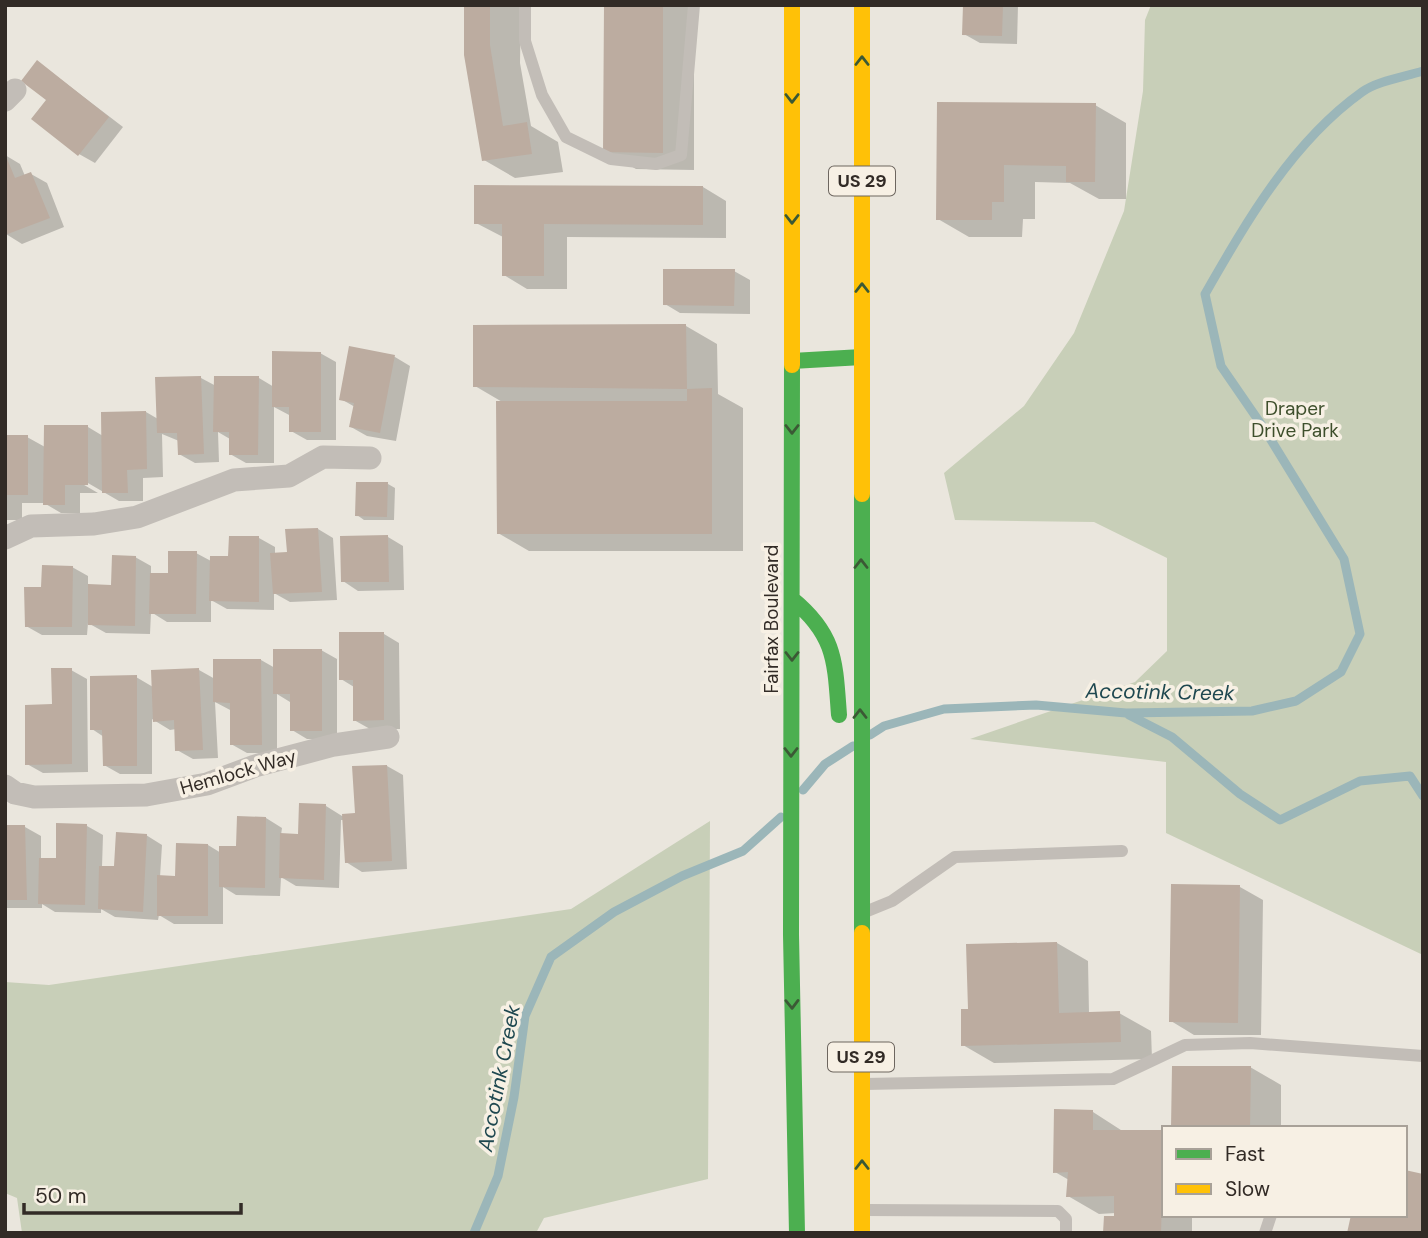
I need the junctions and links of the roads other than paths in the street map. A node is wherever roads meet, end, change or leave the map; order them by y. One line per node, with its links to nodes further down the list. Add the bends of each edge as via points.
1 (525, 5): 2 (lane, via 525,41 538,85 566,137 611,159 656,164 681,155)
2 (694, 5)
3 (792, 5): 6 (main road, Fairfax Boulevard, one-way to 6)
4 (862, 5): 5 (main road, US 29, one-way to 4)
5 (862, 357): 6 (main road); 15 (main road, US 29, one-way to 5)
6 (792, 361): 9 (main road, Fairfax Boulevard, one-way to 9)
7 (370, 458): 8 (street, via 323,457 289,476 234,480 137,517 31,526)
8 (5, 538)
9 (792, 600): 10 (main road, via 816,617 828,634); 20 (main road, Fairfax Boulevard, one-way to 20, via 791,935)
10 (840, 729)
11 (388, 737): 13 (street, Hemlock Way, via 334,745 180,791 34,797)
12 (845, 770): 15 (main road)
13 (5, 786)
14 (1122, 851): 16 (lane, via 955,857 892,901)
15 (860, 880): 16 (main road, US 29)
16 (860, 914): 18 (main road, US 29)
17 (1423, 1056): 18 (lane, via 1250,1043 1185,1045 1113,1079)
18 (862, 1085): 19 (main road, US 29, one-way to 18)
19 (862, 1210): 21 (main road, US 29); 22 (lane, via 1058,1211 1066,1219)
20 (797, 1233)
21 (863, 1233)
22 (1066, 1233)

